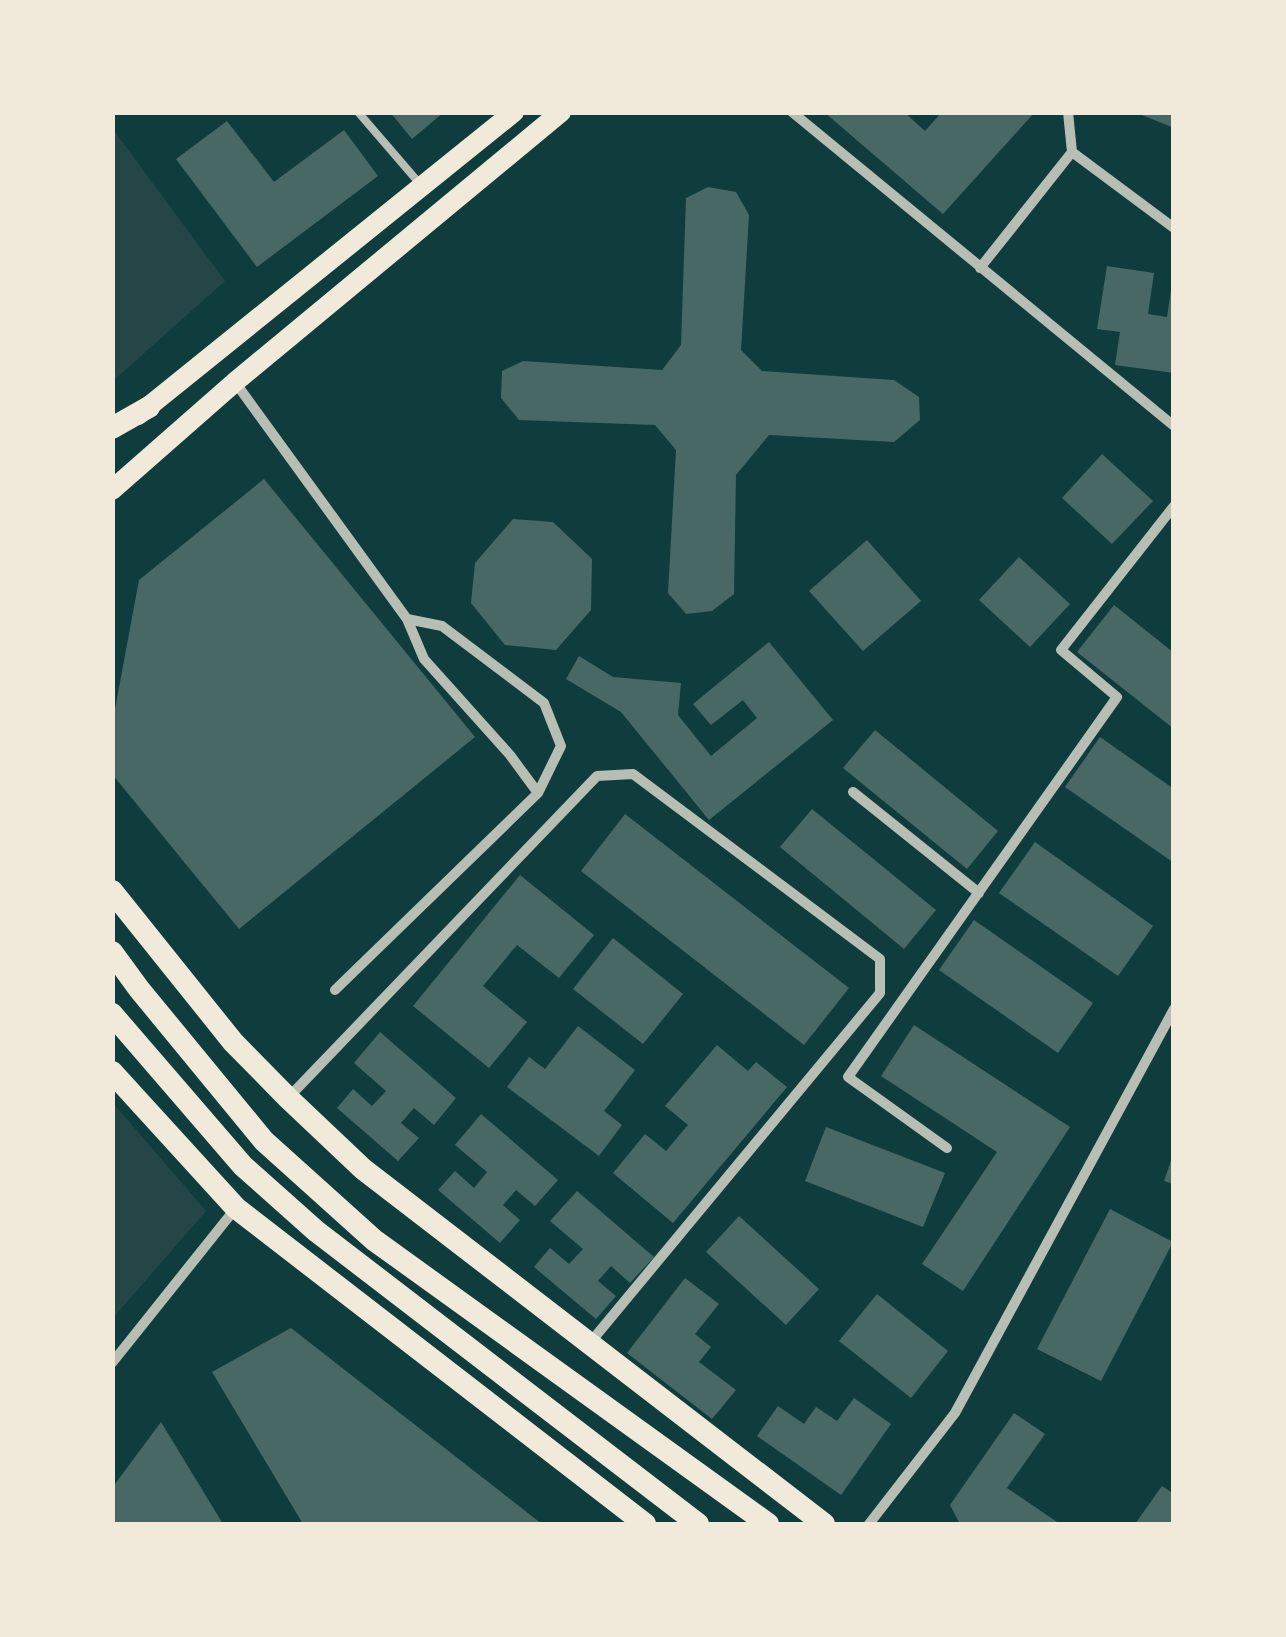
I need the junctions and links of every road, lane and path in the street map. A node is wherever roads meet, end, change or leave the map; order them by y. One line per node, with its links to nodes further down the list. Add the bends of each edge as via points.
1 (358, 112): 7 (lane)
2 (514, 112): 7 (main road)
3 (561, 112): 10 (main road)
4 (792, 112): 9 (street)
5 (1068, 112): 6 (street)
6 (1072, 152): 8 (street); 9 (street)
7 (423, 188): 11 (main road)
8 (1174, 228)
9 (980, 268): 12 (street)
10 (236, 382): 14 (main road); 16 (street)
11 (149, 407): 13 (main road)
12 (1174, 426)
13 (112, 431)
14 (112, 490)
15 (1174, 506): 20 (street, via 1061,650 1117,698)
16 (408, 619): 18 (street, via 424,660); 18 (street, via 442,626 544,703 561,746)
17 (853, 792): 20 (street)
18 (538, 794): 22 (street)
19 (112, 890): 26 (main road, via 234,1042)
20 (979, 892): 27 (street, via 848,1077)
21 (112, 952): 33 (main road, via 264,1141 374,1240)
22 (335, 990)
23 (1174, 1009): 35 (street, via 954,1413)
24 (112, 1014): 32 (main road, via 243,1166 316,1231)
25 (112, 1072): 28 (main road)
26 (288, 1098): 29 (main road, via 362,1169); 29 (street, via 597,776 633,774 880,958 880,994)
27 (947, 1148)
28 (236, 1208): 30 (street); 31 (main road)
29 (588, 1344): 34 (main road)
30 (112, 1363)
31 (645, 1524)
32 (698, 1524)
33 (768, 1524)
34 (824, 1524)
35 (869, 1524)

